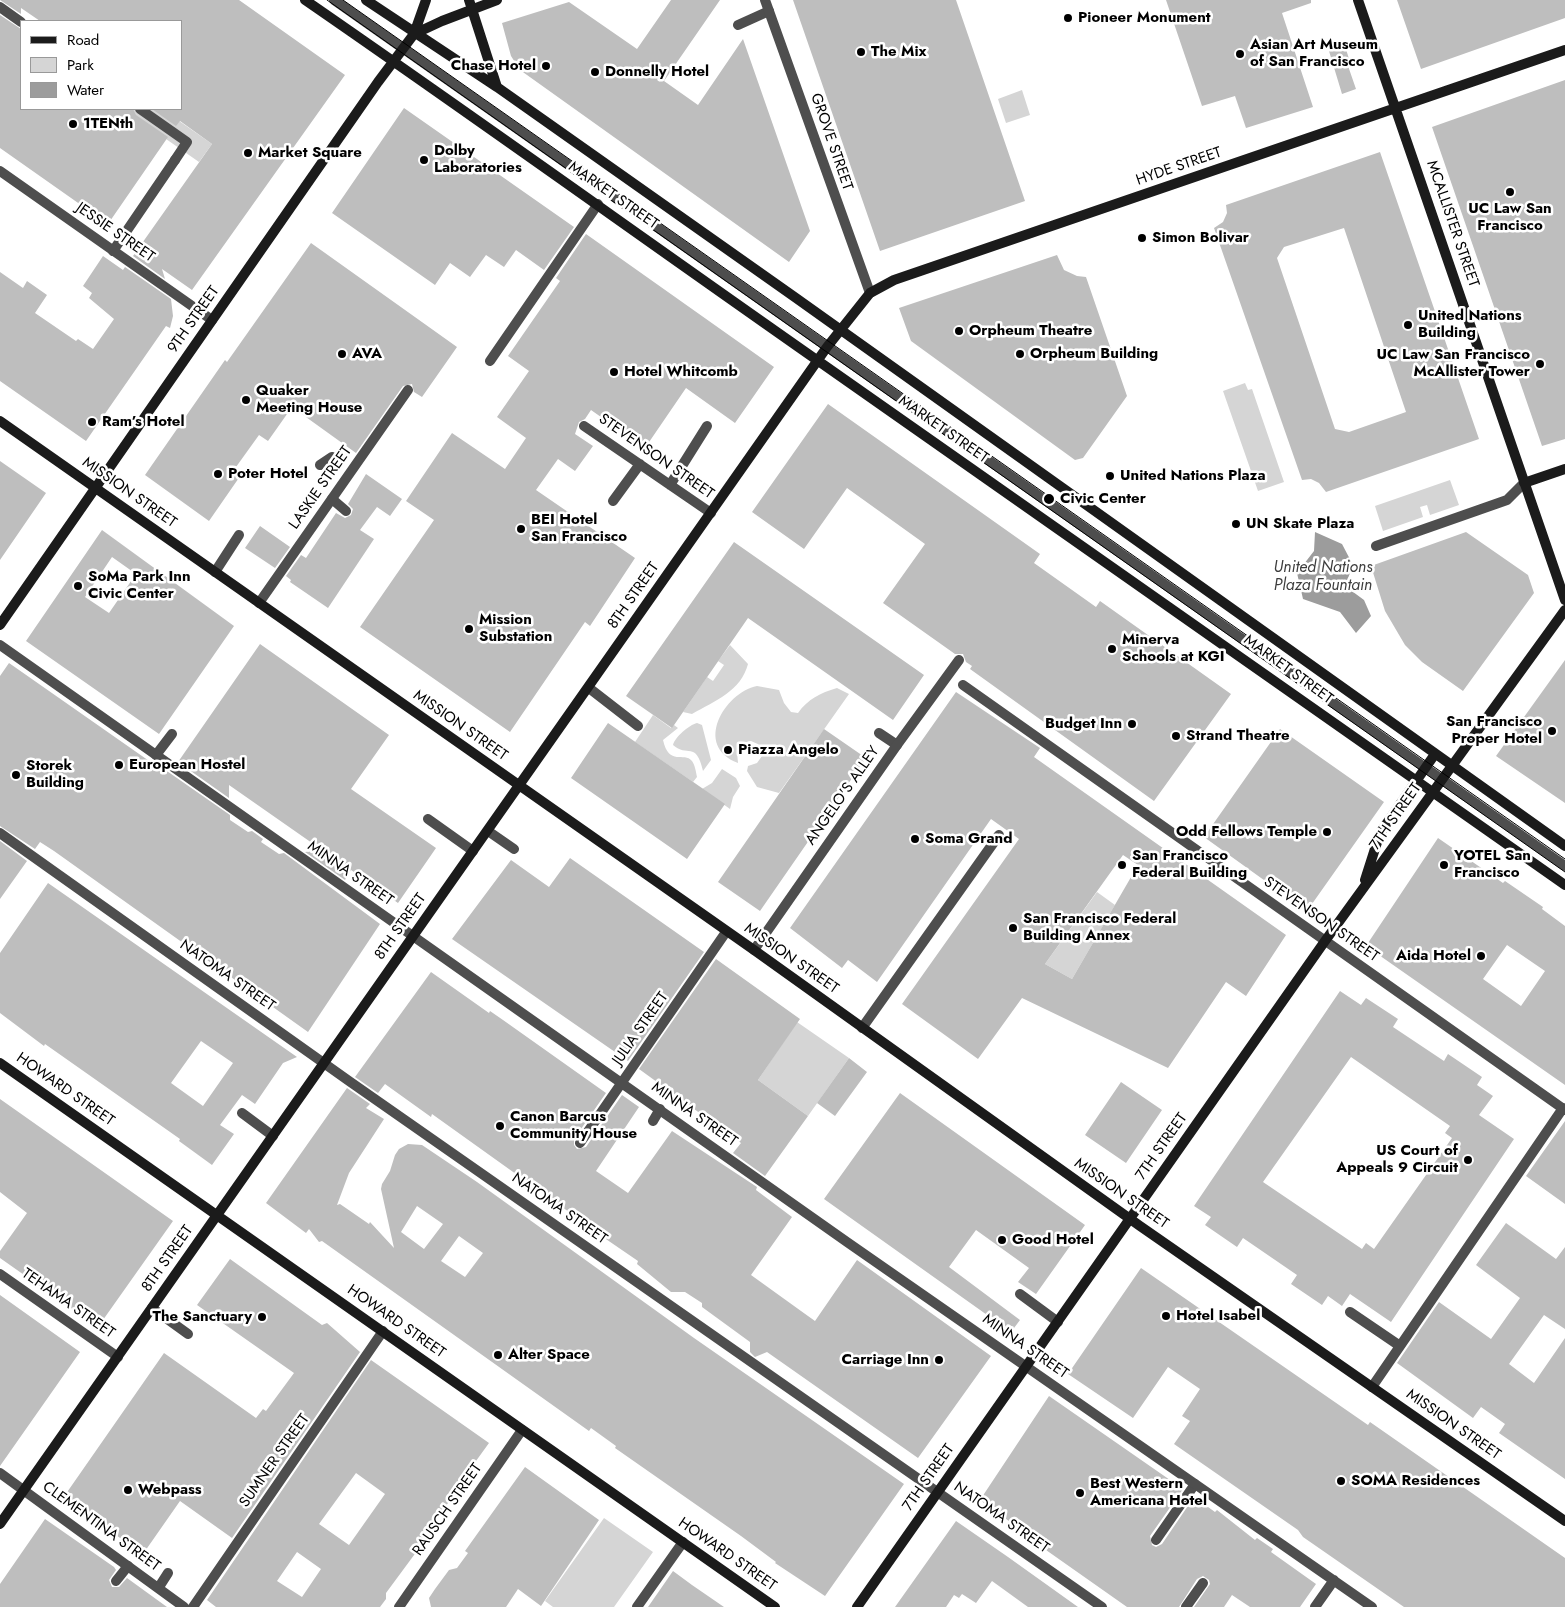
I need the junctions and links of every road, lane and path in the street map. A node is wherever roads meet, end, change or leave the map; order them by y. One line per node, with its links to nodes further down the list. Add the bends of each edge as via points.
1 (305, 0): 16 (main road, MARKET STREET)
2 (334, 0): 14 (street, MARKET STREET)
3 (366, 0): 13 (main road, MARKET STREET)
4 (426, 0): 13 (main road)
5 (497, 0): 8 (main road)
6 (765, 0): 10 (street, GROVE STREET)
7 (1358, 0): 18 (main road, MCALLISTER STREET)
8 (471, 4): 13 (main road); 17 (main road)
9 (0, 7): 11 (street)
10 (769, 11): 12 (street); 23 (street, GROVE STREET)
11 (20, 21)
12 (738, 25)
13 (414, 34): 14 (main road, 9TH STREET); 17 (main road, MARKET STREET)
14 (403, 49): 16 (main road, 9TH STREET); 26 (street, MARKET STREET)
15 (1565, 50): 18 (main road, HYDE STREET)
16 (394, 61): 21 (main road, MARKET STREET); 24 (main road, 9TH STREET)
17 (497, 87): 25 (main road, MARKET STREET)
18 (1395, 108): 23 (main road, HYDE STREET, via 894,280); 37 (main road, MCALLISTER STREET)
19 (141, 110): 22 (street, via 187,142)
20 (0, 171): 22 (street, JESSIE STREET)
21 (598, 204): 27 (street); 28 (main road, MARKET STREET)
22 (113, 250): 24 (street, JESSIE STREET)
23 (870, 294): 25 (main road, HYDE STREET)
24 (212, 320): 39 (main road, 9TH STREET)
25 (841, 330): 26 (main road, HYDE STREET); 59 (main road, MARKET STREET)
26 (827, 347): 28 (main road, 8TH STREET); 62 (street, MARKET STREET)
27 (490, 361)
28 (818, 361): 43 (main road, 8TH STREET); 64 (main road, MARKET STREET)
29 (408, 390): 40 (street, LASKIE STREET)
30 (0, 421): 39 (main road, MISSION STREET)
31 (584, 426): 34 (street, STEVENSON STREET)
32 (707, 426): 38 (street)
33 (332, 457): 35 (street)
34 (640, 464): 38 (street, STEVENSON STREET); 41 (street)
35 (320, 465)
36 (1565, 469): 37 (main road)
37 (1524, 483): 45 (street, via 1507,500); 47 (main road, MCALLISTER STREET)
38 (670, 485): 43 (street, STEVENSON STREET)
39 (95, 488): 46 (main road, MISSION STREET); 50 (main road, 9TH STREET)
40 (332, 499): 42 (street); 48 (street, LASKIE STREET)
41 (614, 501)
42 (346, 510)
43 (711, 513): 54 (main road, 8TH STREET)
44 (239, 535): 46 (street)
45 (1376, 546)
46 (215, 572): 48 (main road, MISSION STREET)
47 (1565, 600)
48 (259, 603): 65 (main road, MISSION STREET)
49 (1565, 610): 61 (main road, 7TH STREET)
50 (0, 625)
51 (0, 645): 60 (street, MINNA STREET)
52 (959, 660): 58 (street, ANGELO'S ALLEY)
53 (963, 685): 79 (street, STEVENSON STREET)
54 (589, 688): 55 (street); 65 (main road, 8TH STREET)
55 (638, 726)
56 (879, 733): 58 (street)
57 (172, 734): 60 (street)
58 (897, 746): 80 (street, ANGELO'S ALLEY)
59 (1435, 754): 61 (main road, MARKET STREET); 62 (main road)
60 (156, 755): 78 (street, MINNA STREET)
61 (1451, 766): 63 (main road, 7TH STREET); 71 (main road, MARKET STREET)
62 (1426, 768): 63 (street, MARKET STREET); 64 (main road)
63 (1441, 779): 66 (main road, 7TH STREET); 74 (street, MARKET STREET)
64 (1417, 780): 66 (main road, MARKET STREET); 76 (main road, via 1380,833)
65 (519, 785): 68 (main road, 8TH STREET); 77 (main road, MISSION STREET)
66 (1432, 791): 75 (main road, MARKET STREET); 76 (main road, 7TH STREET)
67 (428, 819): 73 (street)
68 (488, 831): 72 (street); 73 (main road, 8TH STREET)
69 (0, 833): 83 (street, NATOMA STREET)
70 (999, 835): 81 (street)
71 (1565, 846)
72 (514, 849)
73 (473, 851): 78 (main road, 8TH STREET)
74 (1565, 866)
75 (1565, 885)
76 (1362, 891): 79 (main road, 7TH STREET)
77 (726, 932): 80 (main road, MISSION STREET); 84 (street, JULIA STREET)
78 (413, 936): 83 (main road, 8TH STREET); 84 (street, MINNA STREET)
79 (1325, 942): 86 (street, STEVENSON STREET); 92 (main road, 7TH STREET)
80 (754, 950): 81 (main road, MISSION STREET)
81 (862, 1028): 92 (main road, MISSION STREET)
82 (0, 1063): 91 (main road, HOWARD STREET)
83 (324, 1063): 89 (main road, 8TH STREET); 108 (street, NATOMA STREET)
84 (622, 1083): 85 (street, MINNA STREET); 90 (street, JULIA STREET)
85 (660, 1109): 88 (street); 102 (street, MINNA STREET)
86 (1564, 1109): 100 (street)
87 (242, 1113): 89 (street)
88 (653, 1121)
89 (274, 1136): 91 (main road, 8TH STREET)
90 (580, 1143)
91 (217, 1215): 95 (main road, 8TH STREET); 98 (main road, HOWARD STREET)
92 (1130, 1218): 97 (main road, 7TH STREET); 103 (main road, MISSION STREET)
93 (0, 1274): 101 (street, TEHAMA STREET)
94 (1020, 1294): 97 (street)
95 (152, 1308): 99 (street); 101 (main road, 8TH STREET)
96 (1350, 1312): 100 (street)
97 (1058, 1322): 102 (main road, 7TH STREET)
98 (383, 1332): 104 (main road, HOWARD STREET); 120 (street, SUMNER STREET)
99 (188, 1334)
100 (1400, 1346): 103 (street)
101 (118, 1357): 107 (main road, 8TH STREET)
102 (1026, 1366): 106 (street, MINNA STREET); 108 (main road, 7TH STREET)
103 (1372, 1387): 109 (main road, MISSION STREET)
104 (522, 1430): 112 (main road, HOWARD STREET); 121 (street, RAUSCH STREET)
105 (0, 1472): 107 (street, CLEMENTINA STREET)
106 (1195, 1484): 111 (street); 115 (street, MINNA STREET)
107 (24, 1490): 110 (main road, 8TH STREET); 113 (street, CLEMENTINA STREET)
108 (938, 1492): 124 (main road, 7TH STREET); 125 (street, NATOMA STREET)
109 (1565, 1521)
110 (0, 1524)
111 (1156, 1540)
112 (683, 1542): 122 (street); 123 (main road, HOWARD STREET)
113 (128, 1566): 116 (street); 118 (street, CLEMENTINA STREET)
114 (168, 1573): 118 (street)
115 (1334, 1580): 127 (street); 128 (street, MINNA STREET)
116 (116, 1581)
117 (1203, 1583): 126 (street)
118 (159, 1587): 119 (street, CLEMENTINA STREET)
119 (184, 1607)
120 (192, 1607)
121 (399, 1607)
122 (636, 1607)
123 (775, 1607)
124 (857, 1607)
125 (1102, 1607)
126 (1186, 1607)
127 (1315, 1607)
128 (1372, 1607)

